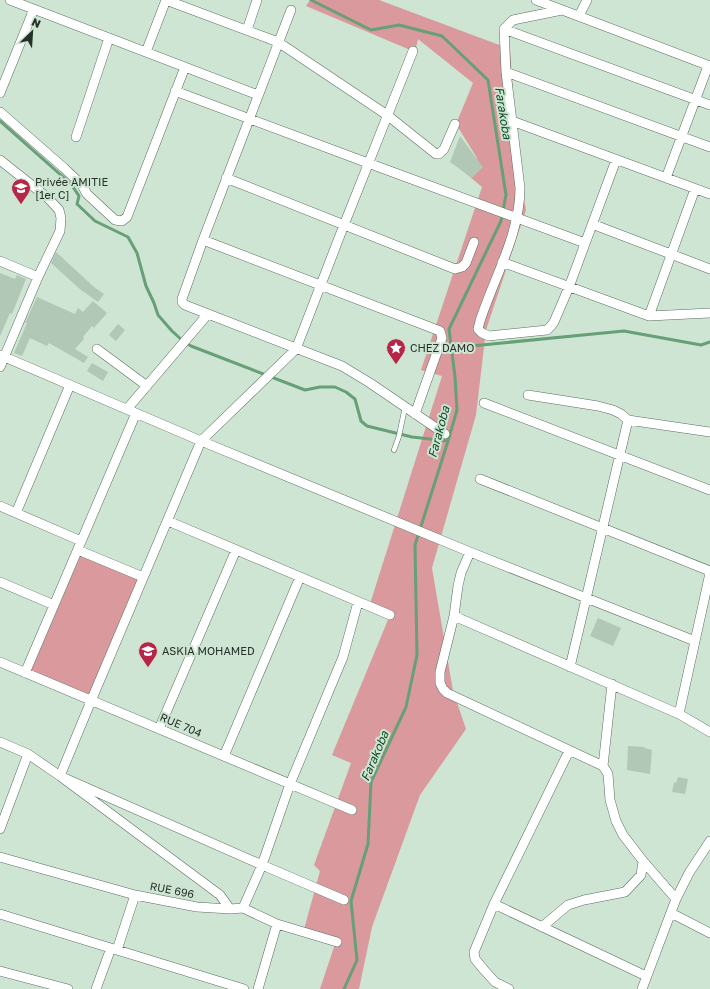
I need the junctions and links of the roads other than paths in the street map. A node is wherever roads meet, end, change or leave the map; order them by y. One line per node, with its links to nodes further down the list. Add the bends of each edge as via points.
1 (10, 0): 6 (street)
2 (166, 0): 12 (street); 16 (street)
3 (257, 0): 12 (street)
4 (536, 0): 9 (street)
5 (587, 0): 10 (street)
6 (24, 3): 7 (street)
7 (34, 9): 13 (street); 21 (street)
8 (291, 10): 14 (street)
9 (562, 10): 10 (street); 11 (street, via 513,20)
10 (579, 16): 17 (street)
11 (504, 29): 19 (street); 23 (street)
12 (246, 30): 14 (street)
13 (109, 38): 16 (street); 30 (street)
14 (278, 42): 22 (street); 26 (street)
15 (413, 51): 26 (street)
16 (146, 52): 18 (street)
17 (709, 66): 23 (street)
18 (185, 67): 20 (street); 22 (street)
19 (506, 72): 28 (street); 31 (street)
20 (175, 91): 25 (street, via 128,217 122,221 115,220 86,194 82,185 64,168); 27 (street)
21 (0, 93)
22 (258, 95): 27 (street)
23 (696, 99): 24 (street); 31 (street)
24 (710, 105)
25 (0, 112)
26 (387, 115): 29 (street, via 436,154 444,149); 35 (street)
27 (249, 119): 35 (street); 36 (street)
28 (512, 122): 34 (street); 40 (street, via 520,188)
29 (455, 124)
30 (76, 137)
31 (682, 137): 32 (street); 37 (street)
32 (710, 147)
33 (0, 160): 50 (street, via 48,198 59,210 60,231)
34 (616, 160): 37 (street); 41 (street)
35 (368, 164): 40 (street); 42 (street)
36 (226, 178): 42 (street); 43 (street)
37 (666, 178): 38 (street)
38 (695, 189): 39 (street); 46 (street)
39 (710, 194)
40 (513, 216): 45 (street); 48 (street)
41 (592, 224): 45 (street); 46 (street)
42 (344, 225): 44 (street, via 455,269 466,264); 51 (street)
43 (203, 240): 51 (street); 54 (street, via 182,302)
44 (474, 242)
45 (585, 243): 52 (street)
46 (671, 254): 49 (street); 55 (street)
47 (0, 261): 50 (street)
48 (502, 262): 52 (street); 52 (street, via 480,320 478,328 482,334 489,336 547,330 554,322)
49 (710, 269)
50 (38, 277): 58 (street)
51 (321, 285): 57 (street); 66 (street, via 440,331 442,338)
52 (569, 287): 55 (street)
53 (710, 313): 55 (street)
54 (208, 314): 57 (street); 61 (street)
55 (649, 316)
56 (97, 349): 61 (street)
57 (296, 349): 64 (street, via 342,366); 70 (street)
58 (2, 356): 59 (street); 60 (street)
59 (0, 367)
60 (70, 385): 65 (street); 76 (street)
61 (147, 386): 65 (street)
62 (528, 394): 67 (street, via 598,406 613,410)
63 (484, 403): 72 (street)
64 (405, 407): 66 (street); 71 (lane)
65 (132, 411): 70 (street); 79 (street)
66 (415, 414): 69 (street)
67 (628, 420): 68 (street); 72 (street)
68 (710, 432)
69 (445, 434)
70 (201, 441): 77 (street); 82 (street)
71 (394, 450)
72 (620, 456): 74 (street); 78 (street)
73 (480, 479): 78 (street)
74 (710, 490)
75 (0, 506): 76 (street)
76 (16, 513): 79 (street)
77 (168, 521): 81 (street); 84 (street)
78 (603, 528): 83 (street); 87 (street)
79 (81, 541): 80 (street)
80 (78, 550): 84 (street); 89 (street)
81 (236, 550): 85 (street); 99 (street)
82 (470, 552): 87 (street); 91 (street, via 461,573)
83 (710, 572): 92 (street)
84 (143, 577): 97 (street)
85 (300, 577): 88 (street); 104 (street)
86 (0, 582): 89 (street)
87 (587, 598): 92 (street); 94 (street)
88 (358, 602): 90 (street); 107 (street, via 343,657)
89 (54, 605): 95 (street)
90 (390, 615)
91 (454, 616): 94 (street); 102 (street, via 440,672 442,689)
92 (695, 641): 98 (street)
93 (0, 662): 95 (street, RUE 704)
94 (570, 667): 96 (street)
95 (25, 673): 97 (street, RUE 704)
96 (612, 684): 98 (street); 105 (street)
97 (91, 701): 99 (street, RUE 704); 106 (street)
98 (679, 714): 100 (street)
99 (159, 729): 104 (street, RUE 704)
100 (710, 732)
101 (0, 742): 103 (street)
102 (569, 751): 105 (street); 117 (street)
103 (28, 754): 106 (street); 109 (street)
104 (224, 756): 107 (street, RUE 704)
105 (603, 766): 112 (street, via 608,774 610,800 616,821 623,835)
106 (60, 776): 113 (street); 119 (street, via 220,895)
107 (290, 784): 108 (street, RUE 704); 113 (street)
108 (352, 810)
109 (0, 828)
110 (710, 841): 115 (street)
111 (0, 857): 114 (street, RUE 696)
112 (643, 861): 115 (street); 123 (street, via 641,875 625,892 568,905)
113 (262, 866): 116 (street); 118 (street)
114 (135, 895): 119 (street, RUE 696, via 197,907); 126 (street)
115 (676, 899): 121 (street)
116 (344, 900)
117 (494, 904): 123 (street); 133 (street, via 474,952 475,960 495,982)
118 (244, 908): 119 (street, RUE 696); 122 (street, RUE 696)
119 (230, 909)
120 (0, 914): 126 (street)
121 (671, 914): 124 (street); 128 (street)
122 (277, 924): 125 (street, RUE 696); 132 (street)
123 (542, 927): 128 (street)
124 (710, 933)
125 (337, 942)
126 (114, 949): 130 (street); 131 (street)
127 (0, 971): 129 (street)
128 (646, 976): 134 (street)
129 (68, 989)
130 (96, 989)
131 (244, 989)
132 (258, 989)
133 (509, 989)
134 (642, 989)

